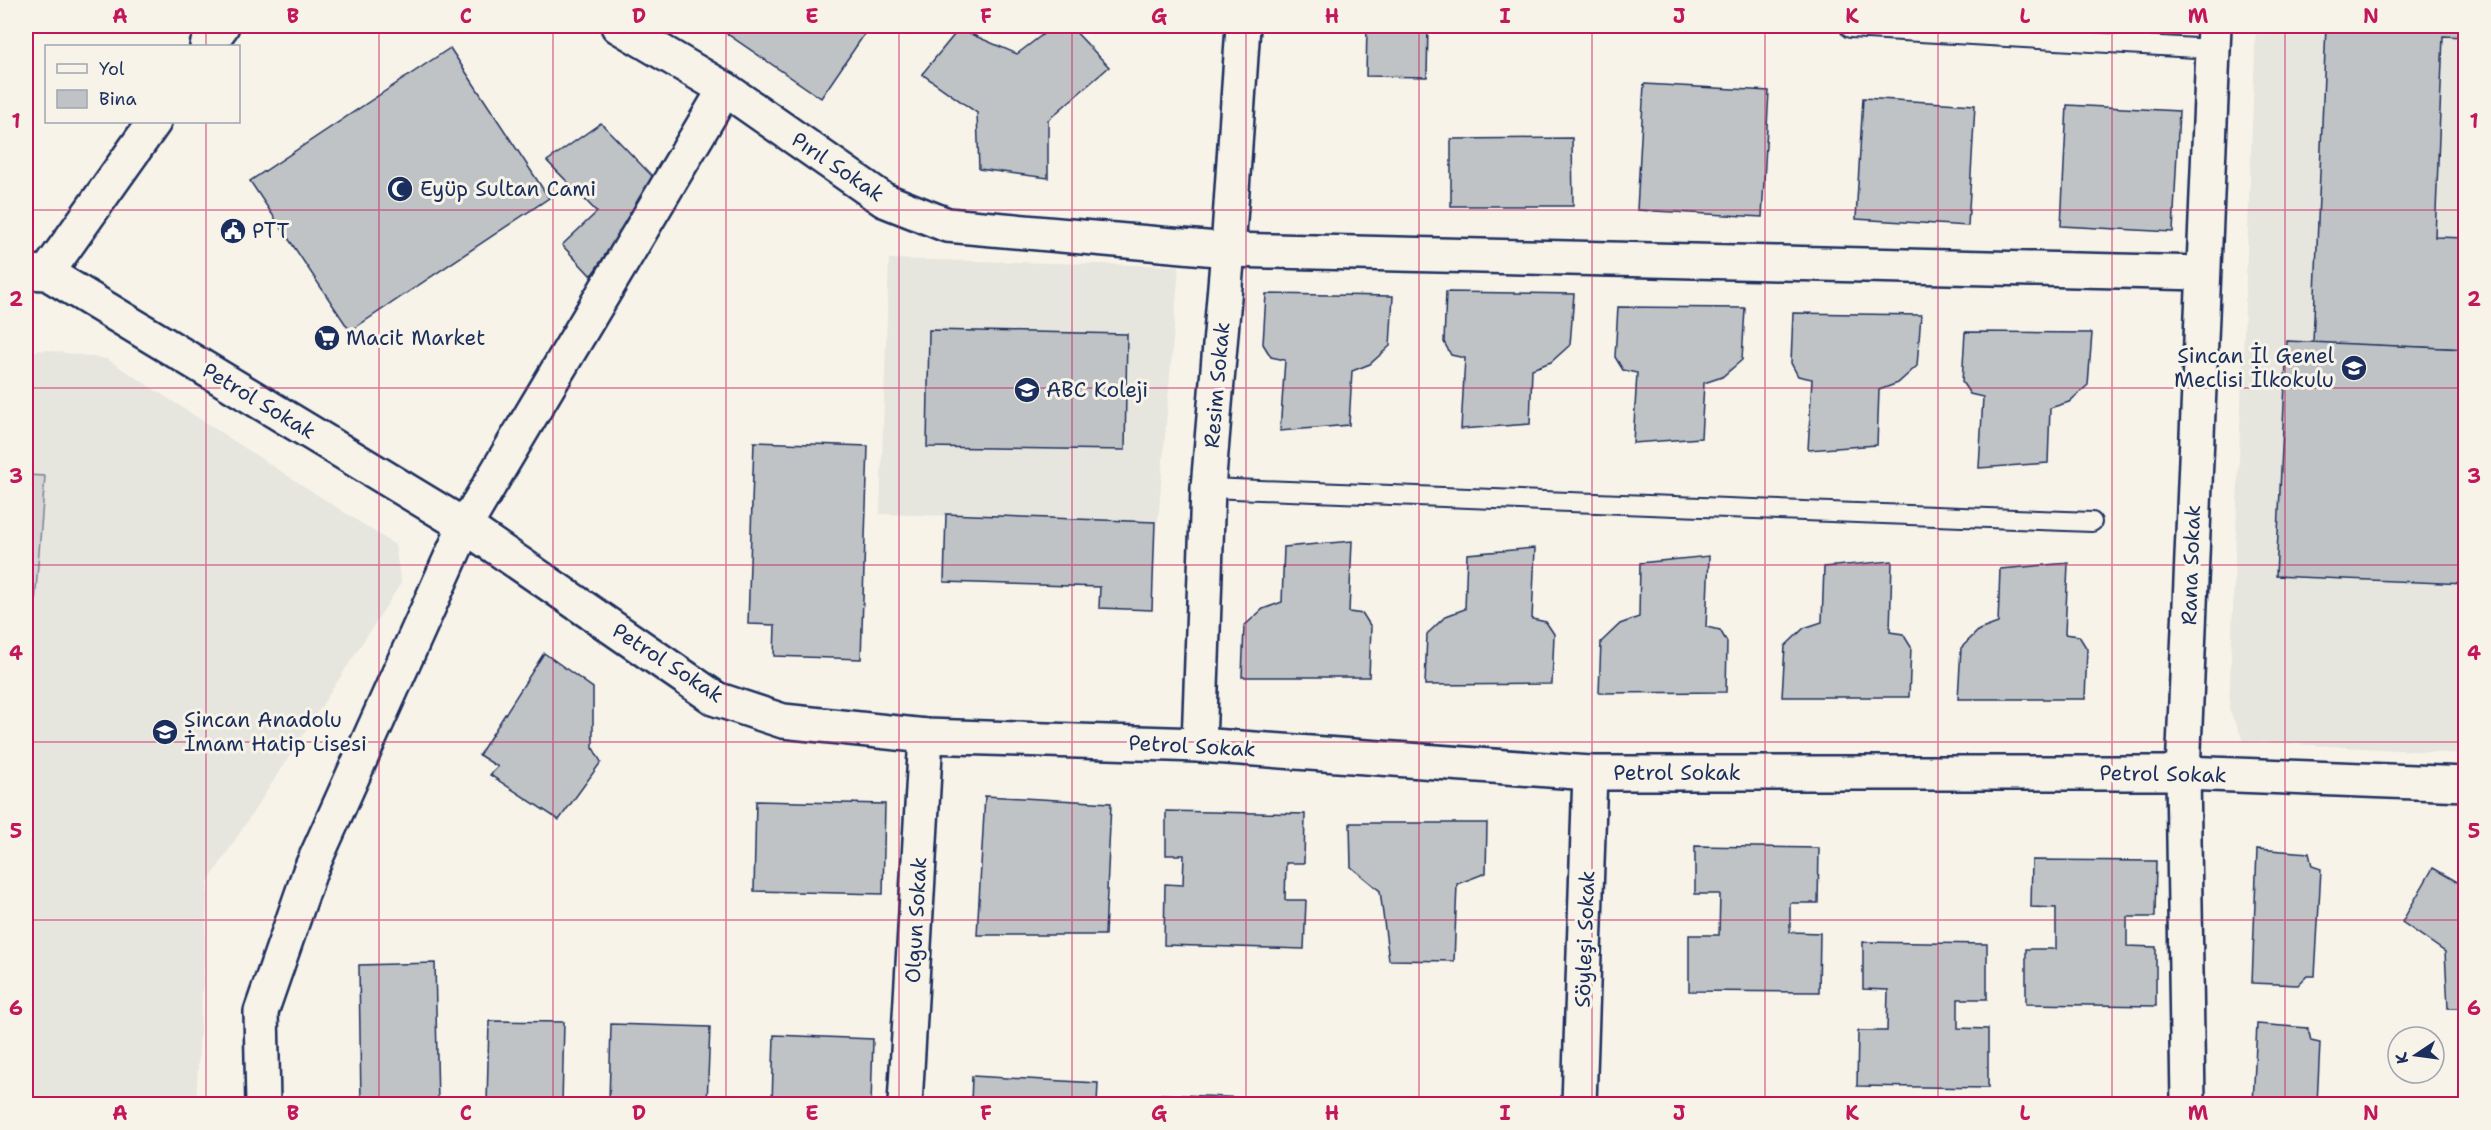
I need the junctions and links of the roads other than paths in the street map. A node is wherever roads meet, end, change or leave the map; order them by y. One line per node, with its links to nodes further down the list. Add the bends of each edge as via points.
1 (222, 26): 6 (street)
2 (618, 26): 7 (street, Pırıl Sokak)
3 (1244, 26): 9 (street, Resim Sokak)
4 (1850, 28): 5 (lane)
5 (2214, 37): 11 (street, Rana Sokak)
6 (208, 45)
7 (725, 89): 9 (street, Pırıl Sokak, via 884,200 947,225); 14 (street)
8 (153, 123): 10 (street)
9 (1228, 250): 11 (street, Pırıl Sokak); 12 (street, Resim Sokak)
10 (36, 272): 14 (street, Petrol Sokak)
11 (2203, 273): 18 (street, Rana Sokak)
12 (1208, 488): 13 (lane); 16 (street, Resim Sokak)
13 (2092, 522)
14 (465, 526): 15 (street, Petrol Sokak, via 716,699 783,720); 20 (street, via 310,871 261,1012)
15 (926, 736): 16 (street, Petrol Sokak); 21 (street, Olgun Sokak)
16 (1199, 745): 17 (street, Petrol Sokak)
17 (1590, 773): 18 (street, Petrol Sokak); 22 (street, Söyleşi Sokak)
18 (2183, 773): 19 (street, Petrol Sokak); 23 (street, Rana Sokak)
19 (2466, 784)
20 (263, 1104)
21 (905, 1104)
22 (1579, 1104)
23 (2188, 1104)

